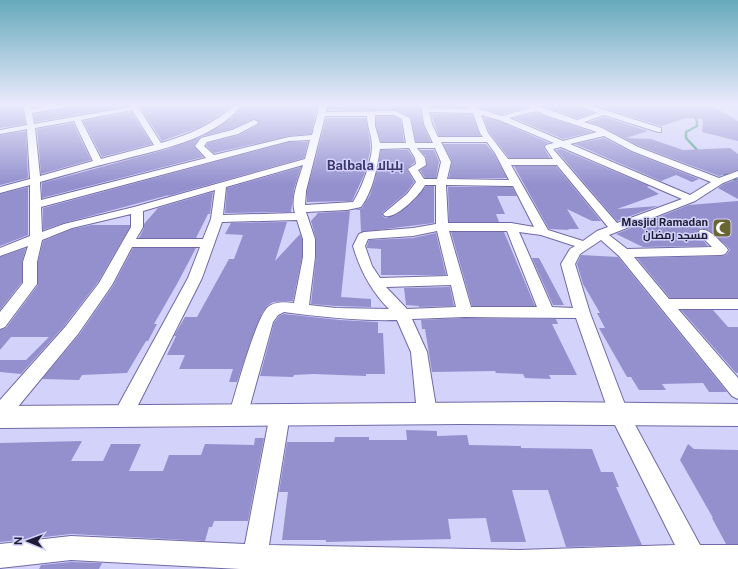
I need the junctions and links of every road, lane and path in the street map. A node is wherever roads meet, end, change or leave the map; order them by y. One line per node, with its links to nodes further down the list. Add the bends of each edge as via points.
1 (31, 131): 27 (street)
2 (83, 131): 25 (street)
3 (149, 131): 20 (street)
4 (202, 131): 20 (street)
5 (237, 131): 21 (street, via 200,142 198,146)
6 (317, 131): 14 (street)
7 (372, 131): 19 (street)
8 (408, 131): 17 (street)
9 (431, 131): 16 (street)
10 (483, 131): 15 (street)
11 (530, 131): 18 (street)
12 (598, 131): 13 (street)
13 (604, 133): 18 (street); 30 (street, via 635,149)
14 (315, 137): 21 (street, via 289,139); 22 (street)
15 (488, 140): 16 (street); 23 (street)
16 (437, 142): 17 (street); 29 (street, via 446,162)
17 (411, 145): 19 (street); 28 (street, via 420,158 421,165 413,170)
18 (562, 145): 24 (street, via 549,146); 34 (street)
19 (376, 146): 37 (street, via 372,166 357,205)
20 (159, 147): 25 (street)
21 (210, 158): 35 (street)
22 (310, 160): 32 (street); 37 (street, via 301,191)
23 (504, 162): 24 (street); 31 (street)
24 (559, 162): 42 (street)
25 (98, 163): 27 (street)
26 (738, 174): 30 (street)
27 (35, 181): 33 (street); 35 (street)
28 (421, 182): 29 (street); 38 (street, via 414,195)
29 (441, 182): 31 (street); 40 (street)
30 (719, 182): 34 (street)
31 (515, 183): 43 (street)
32 (221, 185): 36 (street); 39 (street)
33 (0, 190)
34 (690, 198): 42 (street)
35 (35, 206): 45 (street)
36 (137, 209): 45 (street, via 68,226); 46 (street, via 137,227)
37 (300, 212): 39 (street); 55 (street, via 309,239 309,258)
38 (389, 214)
39 (217, 219): 47 (street)
40 (442, 227): 41 (street); 51 (street); 52 (street, via 363,237 359,246 365,266)
41 (511, 228): 43 (street); 57 (street)
42 (608, 231): 48 (street); 50 (street)
43 (543, 232): 48 (street)
44 (704, 233): 50 (street, via 722,250)
45 (36, 239): 49 (street); 60 (street, via 30,262 30,284)
46 (128, 243): 47 (street); 68 (street, via 105,285 72,330)
47 (208, 243): 66 (street, via 195,278)
48 (584, 245): 58 (street, via 575,252 568,264)
49 (0, 252)
50 (624, 253): 53 (street)
51 (457, 280): 52 (street); 56 (street)
52 (377, 283): 59 (street)
53 (665, 304): 54 (street); 61 (street)
54 (738, 304)
55 (301, 308): 59 (street, via 367,315); 64 (street, via 283,307 273,311 266,321)
56 (465, 312): 57 (street); 59 (street)
57 (547, 313): 58 (street)
58 (582, 313): 63 (street)
59 (402, 314): 62 (street, via 419,352)
60 (0, 323)
61 (738, 391)
62 (427, 413): 63 (main road); 65 (main road)
63 (619, 413): 67 (main road); 72 (street)
64 (239, 414): 65 (main road); 66 (main road)
65 (280, 414): 71 (street)
66 (123, 415): 68 (main road)
67 (738, 415)
68 (0, 416)
69 (0, 556): 71 (street, via 71,548)
70 (738, 557): 72 (street)
71 (254, 563): 73 (street)
72 (697, 563): 73 (street)
73 (520, 566)

